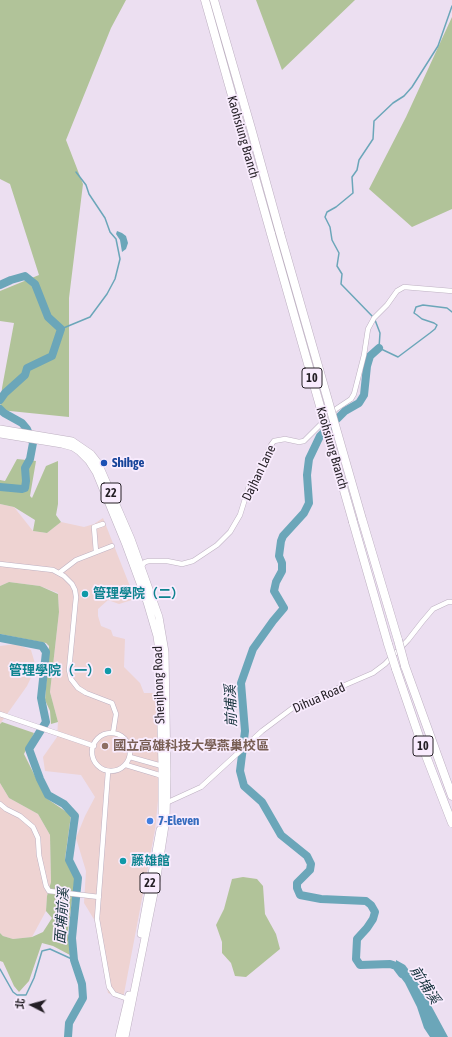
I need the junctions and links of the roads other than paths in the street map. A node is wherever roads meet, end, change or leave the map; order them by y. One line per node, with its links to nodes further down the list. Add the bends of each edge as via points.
1 (205, 0): 25 (highway, Kaohsiung Branch / 10, bridge, via 388,644 423,748)
2 (214, 0): 22 (highway, Kaohsiung Branch / 10, bridge, via 405,666)
3 (452, 291): 10 (street, Dajhan Lane, via 404,287 397,291 368,328 364,355 351,399 336,409 304,441 274,441 250,486 240,515 230,532 193,561 182,564 155,560)
4 (1, 432): 5 (main road, 22)
5 (61, 441): 10 (main road, Shenjhong Road / 22, via 75,442 92,454 98,463); 12 (main road, Shenjhong Road / 22, via 79,451 94,468)
6 (102, 524): 8 (street, via 94,527)
7 (112, 546): 8 (street)
8 (96, 552): 11 (street, via 76,560)
9 (0, 564): 11 (street, via 53,570)
10 (143, 564): 12 (street); 21 (main road, Shenjhong Road / 22, via 159,617 165,652)
11 (59, 573): 15 (street, via 72,584 76,597 71,679 86,693 112,703 116,714)
12 (136, 573): 19 (main road, Shenjhong Road / 22, via 157,636)
13 (452, 602): 23 (street, Dihua Road, via 433,609 408,640 373,673 294,707 262,731 201,787)
14 (0, 714): 16 (street)
15 (113, 733): 16 (street, via 101,736); 17 (street, via 128,743)
16 (94, 746): 20 (street, via 92,751 95,762)
17 (130, 757): 18 (street); 19 (street)
18 (126, 765): 20 (street); 21 (street)
19 (162, 766): 21 (main road, Shenjhong Road / 22)
20 (108, 772): 26 (street)
21 (165, 774): 23 (main road, 22)
22 (452, 796)
23 (164, 803): 27 (main road, 22)
24 (0, 804): 26 (street, via 33,827 38,838 39,855 49,891)
25 (452, 823)
26 (96, 897): 27 (street, via 97,918 109,987 114,994)
27 (130, 1000): 28 (main road, 22); 29 (main road, 22)
28 (119, 1037)
29 (125, 1037)

